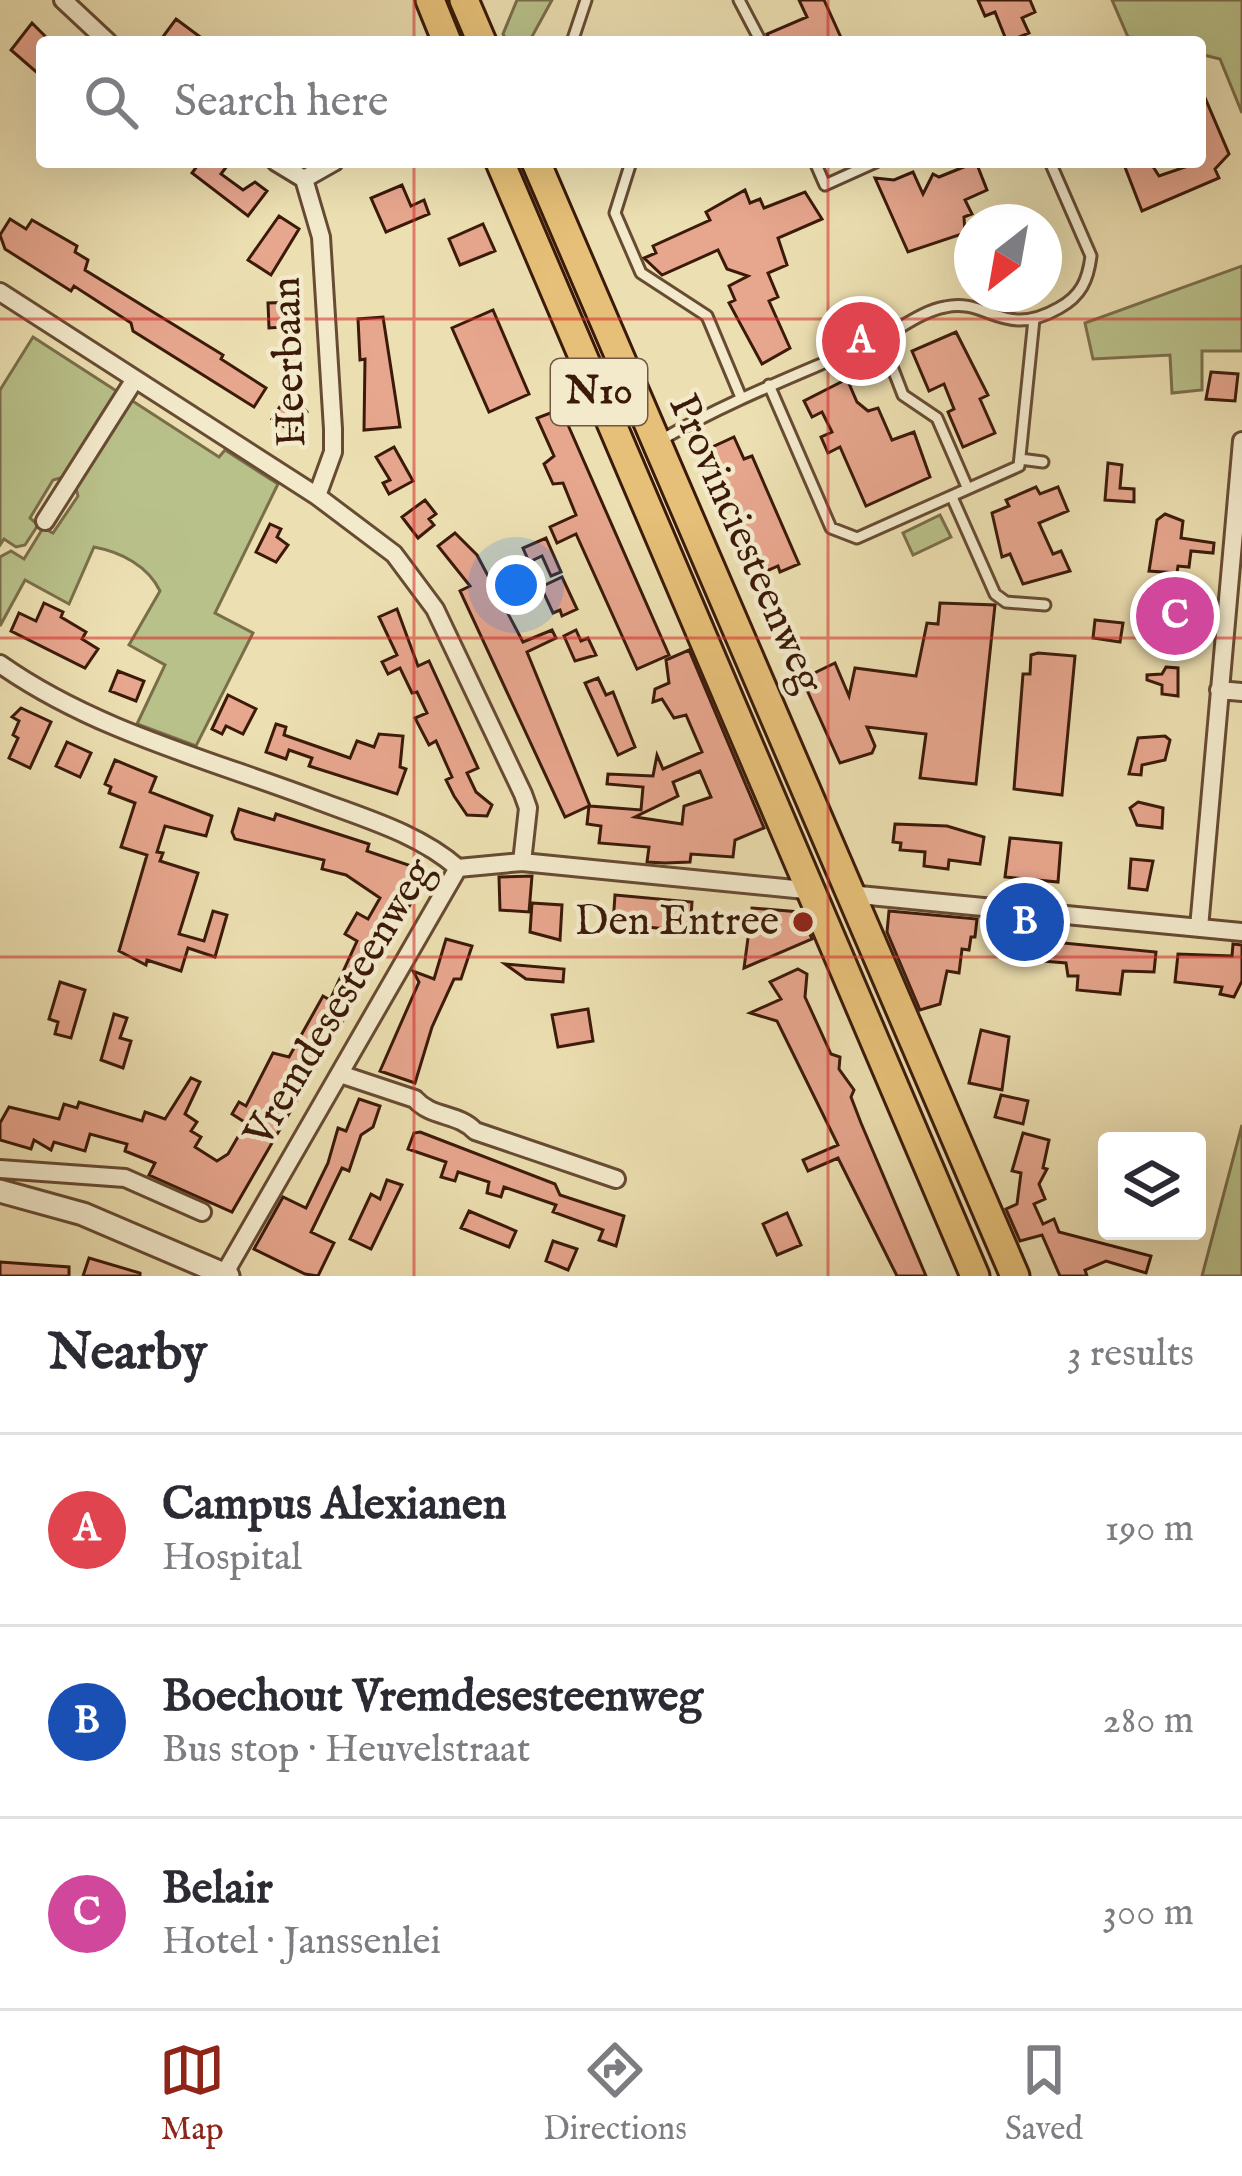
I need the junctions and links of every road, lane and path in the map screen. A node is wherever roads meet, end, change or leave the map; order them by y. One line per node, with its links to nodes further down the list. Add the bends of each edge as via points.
1 (63, 0): 6 (street)
2 (430, 0): 7 (main road)
3 (464, 0): 8 (main road)
4 (586, 0): 9 (lane)
5 (740, 0): 10 (lane)
6 (102, 36)
7 (445, 36)
8 (479, 36)
9 (574, 36)
10 (758, 36)
11 (286, 168): 19 (street)
12 (323, 168): 19 (street)
13 (503, 168): 40 (main road, Provinciesteenweg / N10)
14 (539, 168): 27 (main road, Provinciesteenweg / N10)
15 (629, 168): 25 (lane, via 615,213 641,273 707,316)
16 (818, 168): 17 (lane, via 825,185)
17 (851, 168)
18 (1053, 168): 21 (lane, via 1091,256 1078,296)
19 (304, 179): 31 (street, Heerbaan, via 321,237 333,429)
20 (0, 292): 23 (street)
21 (1034, 319): 22 (lane, via 1015,323 956,305); 28 (lane)
22 (881, 338): 24 (lane); 30 (lane, via 904,395 937,418)
23 (135, 380): 31 (street); 33 (street)
24 (769, 385): 25 (lane); 32 (lane, via 822,511 841,535 857,538)
25 (740, 395): 27 (lane)
26 (1242, 441): 36 (street)
27 (656, 442): 41 (main road, Provinciesteenweg / N10)
28 (1020, 459): 29 (lane); 30 (lane)
29 (1043, 462)
30 (967, 487): 32 (lane)
31 (317, 496): 38 (street, Heerbaan, via 394,554 435,609 528,808)
32 (952, 497): 34 (lane, via 995,594)
33 (45, 521)
34 (1045, 605)
35 (0, 664): 39 (street, via 62,704 379,823)
36 (1219, 690): 37 (street); 42 (street)
37 (1242, 692)
38 (522, 862): 39 (street, Vremdesesteenweg); 40 (street, Vremdesesteenweg)
39 (458, 868): 44 (street, Vremdesesteenweg)
40 (814, 890): 41 (main road); 50 (main road, Provinciesteenweg / N10)
41 (849, 894): 42 (street); 51 (main road, Provinciesteenweg / N10)
42 (1199, 928): 43 (street)
43 (1242, 932)
44 (340, 1074): 46 (street); 49 (street, Vremdesesteenweg)
45 (0, 1169): 48 (street, via 125,1178)
46 (616, 1180)
47 (0, 1191): 49 (street, Vremdesesteenweg, via 82,1214)
48 (202, 1212)
49 (225, 1275)
50 (975, 1276)
51 (1015, 1276)

